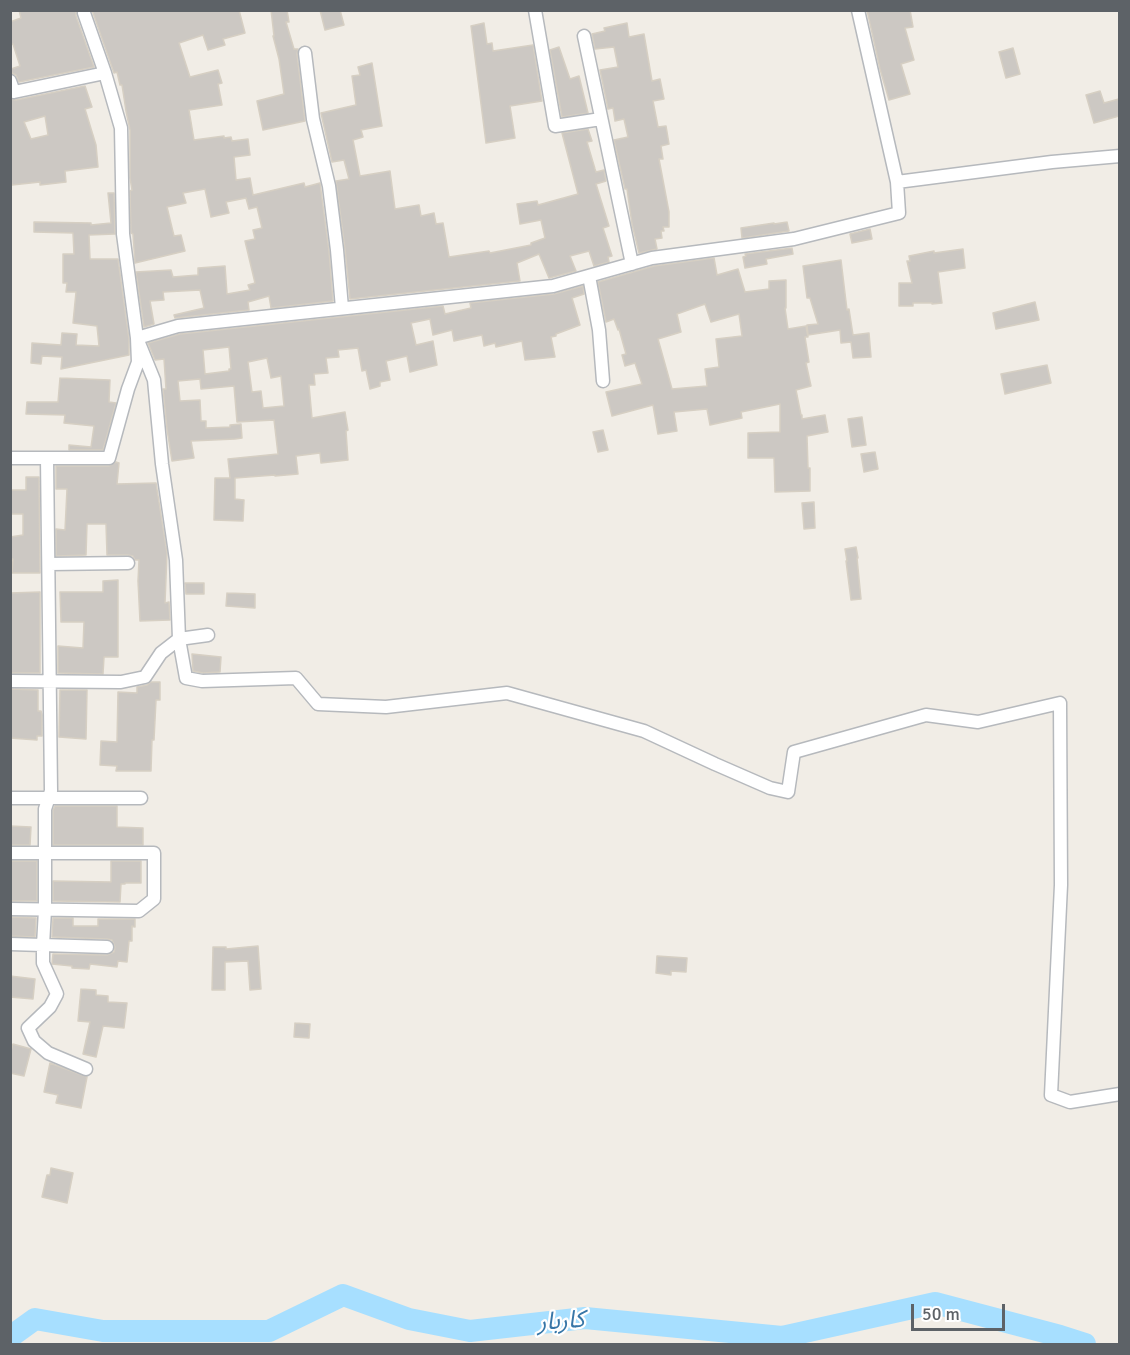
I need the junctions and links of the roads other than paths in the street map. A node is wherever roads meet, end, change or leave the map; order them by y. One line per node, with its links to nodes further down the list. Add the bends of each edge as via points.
1 (535, 10): 8 (street, via 555,126)
2 (858, 10): 10 (street)
3 (84, 13): 6 (street)
4 (584, 36): 8 (street)
5 (305, 53): 13 (street, via 313,119 329,186)
6 (105, 73): 7 (street, via 14,92); 14 (street, via 121,129 123,234)
7 (10, 81)
8 (602, 119): 11 (street)
9 (1119, 156): 10 (street)
10 (897, 182): 11 (street, via 899,213 794,239)
11 (632, 264): 12 (street)
12 (589, 276): 13 (street, via 553,285); 15 (street)
13 (342, 308): 14 (street, via 178,326)
14 (137, 338): 17 (street, via 138,362 109,458); 21 (street, via 154,380 176,560)
15 (603, 381)
16 (10, 458): 17 (street)
17 (47, 458): 19 (street)
18 (128, 562): 19 (street)
19 (49, 564): 23 (street)
20 (208, 635): 21 (street)
21 (179, 639): 23 (street, via 160,653 145,677 121,682); 35 (street, via 186,678 296,678 318,704 386,707 507,693 644,731 770,788 789,792 794,752 926,715 978,722 1060,703 1061,885 1051,1095 1070,1102)
22 (10, 681): 23 (street)
23 (50, 682): 25 (street)
24 (10, 798): 25 (street)
25 (48, 798): 26 (street); 28 (street)
26 (141, 798)
27 (10, 853): 28 (street)
28 (44, 854): 30 (street); 30 (street, via 154,853 154,898 140,911)
29 (10, 909): 30 (street)
30 (45, 910): 32 (street)
31 (10, 944): 32 (street)
32 (43, 945): 33 (street); 34 (street, via 44,963 57,994 50,1007 28,1028 34,1041 48,1053)
33 (107, 947)
34 (86, 1069)
35 (1119, 1094)

